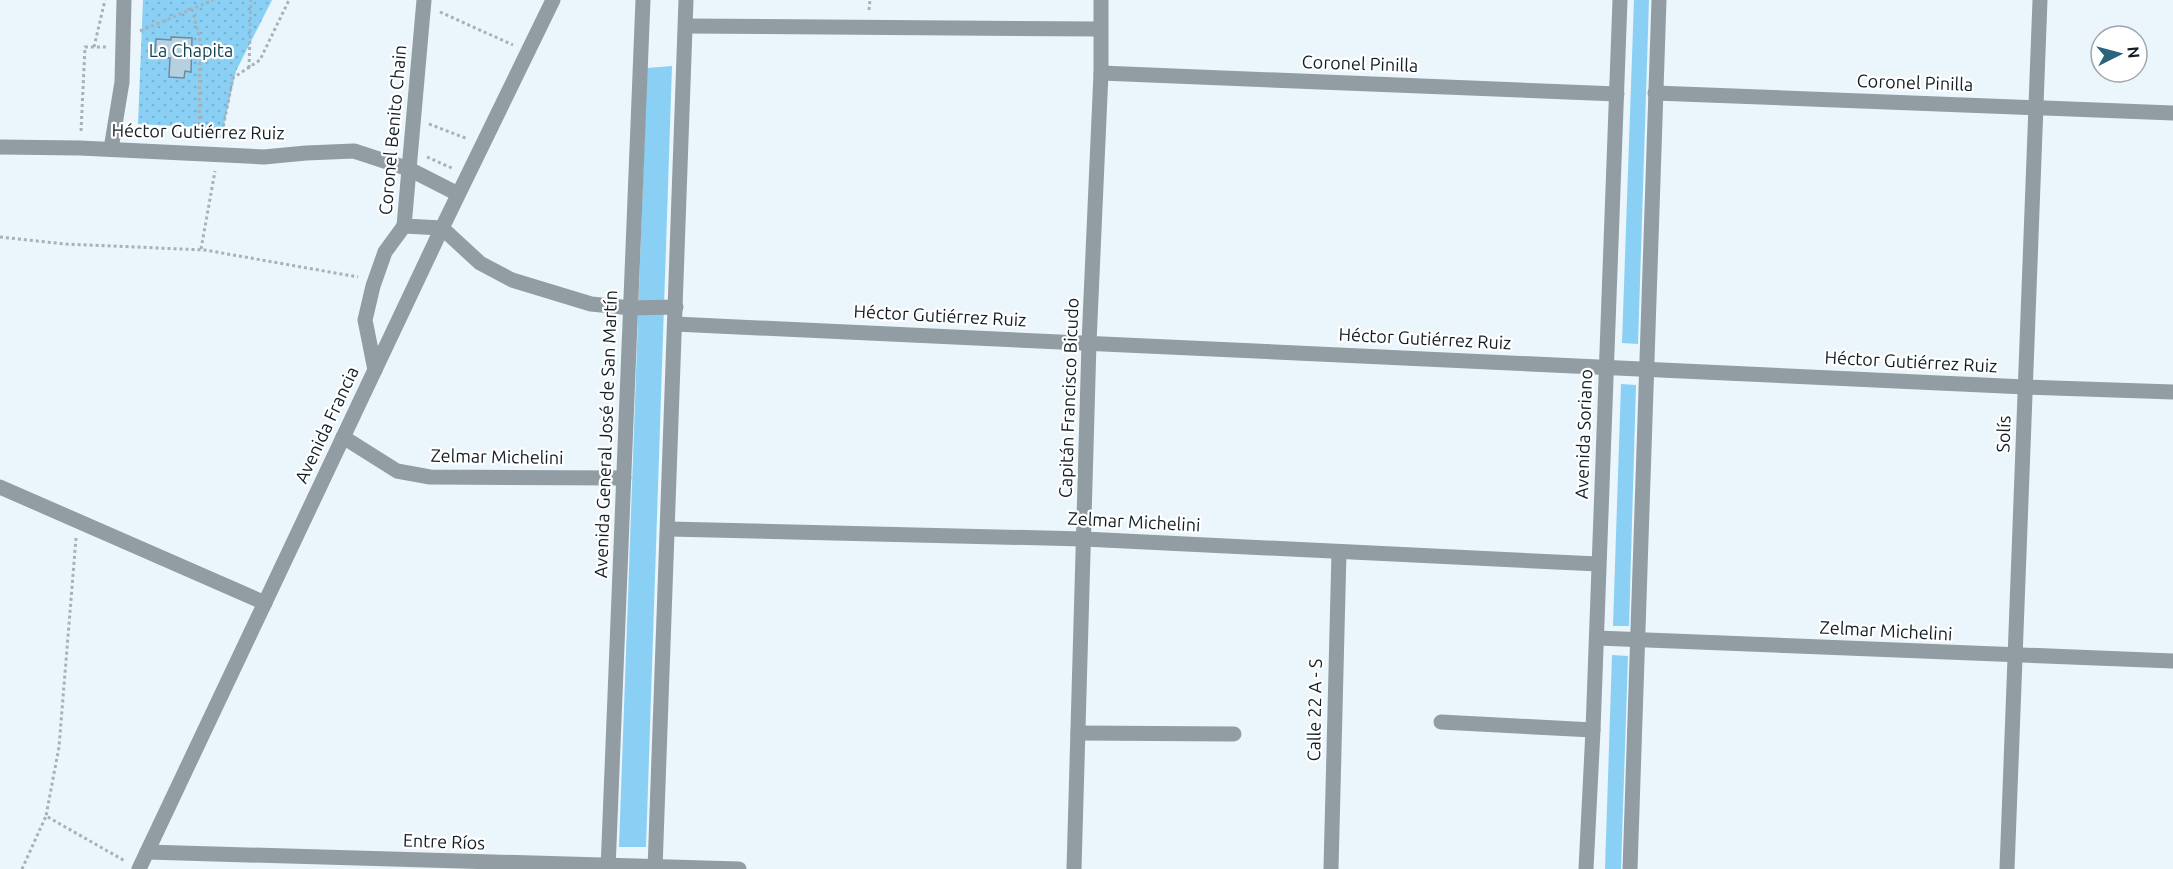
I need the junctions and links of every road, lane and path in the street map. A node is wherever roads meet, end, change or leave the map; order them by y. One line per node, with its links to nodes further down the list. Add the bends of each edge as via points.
1 (105, 0): 19 (path)
2 (124, 0): 17 (street)
3 (213, 0): 14 (path)
4 (251, 0): 20 (path)
5 (289, 0): 20 (path, via 260,60)
6 (553, 0): 36 (street, Avenida Francia)
7 (643, 0): 43 (street, Avenida General José de San Martín)
8 (686, 0): 15 (street)
9 (1101, 0): 16 (street, Capitán Francisco Bicudo)
10 (1620, 0): 23 (street, Avenida Soriano)
11 (1659, 0): 22 (street)
12 (2040, 0): 24 (street, Solís)
13 (424, 3): 18 (path); 26 (street, Coronel Benito Chain)
14 (192, 9): 17 (path); 32 (path, via 200,40)
15 (686, 26): 16 (street); 42 (street)
16 (1100, 29): 21 (street, Capitán Francisco Bicudo)
17 (123, 43): 19 (path); 30 (street, via 122,82)
18 (515, 45)
19 (94, 47): 29 (path, via 85,47)
20 (249, 68): 33 (path, via 233,78)
21 (1101, 73): 23 (street, Coronel Pinilla); 45 (street, Capitán Francisco Bicudo)
22 (1655, 93): 24 (street, Coronel Pinilla); 48 (street)
23 (1617, 94): 46 (street, Avenida Soriano)
24 (2036, 108): 25 (street, Coronel Pinilla); 49 (street, Solís)
25 (2173, 113)
26 (414, 118): 27 (path); 31 (street, Coronel Benito Chain)
27 (472, 141)
28 (0, 147): 29 (street, Héctor Gutiérrez Ruiz)
29 (80, 148): 30 (street, Héctor Gutiérrez Ruiz)
30 (111, 149): 32 (street, Héctor Gutiérrez Ruiz)
31 (411, 150): 34 (street, Coronel Benito Chain); 35 (path)
32 (199, 154): 33 (street, Héctor Gutiérrez Ruiz)
33 (218, 155): 34 (street, Héctor Gutiérrez Ruiz, via 264,157 354,151); 40 (path)
34 (409, 169): 36 (street, Héctor Gutiérrez Ruiz); 37 (street, Coronel Benito Chain)
35 (458, 170)
36 (458, 194): 38 (street, Avenida Francia)
37 (404, 226): 38 (street, Coronel Benito Chain); 41 (street, via 385,252)
38 (442, 228): 43 (street, via 480,263 512,280 591,304); 47 (street, Avenida Francia)
39 (0, 237): 40 (path, via 65,244)
40 (201, 249): 41 (path, via 355,275)
41 (373, 286): 47 (street, via 365,320)
42 (676, 307): 43 (street); 44 (street)
43 (632, 308): 52 (street, Avenida General José de San Martín)
44 (675, 324): 45 (street, Héctor Gutiérrez Ruiz); 55 (street)
45 (1089, 343): 46 (street, Héctor Gutiérrez Ruiz); 56 (street, Capitán Francisco Bicudo)
46 (1606, 367): 48 (street, Héctor Gutiérrez Ruiz); 58 (street, Avenida Soriano)
47 (375, 369): 51 (street, Avenida Francia)
48 (1647, 370): 49 (street, Héctor Gutiérrez Ruiz); 61 (street)
49 (2025, 387): 50 (street, Héctor Gutiérrez Ruiz); 62 (street, Solís)
50 (2173, 392)
51 (343, 437): 52 (street, Zelmar Michelini, via 397,471 430,477); 59 (street, Avenida Francia)
52 (624, 478): 72 (street, Avenida General José de San Martín)
53 (0, 487): 54 (street)
54 (77, 521): 59 (street); 68 (path, via 59,747)
55 (669, 529): 56 (street, Zelmar Michelini); 73 (street)
56 (1084, 539): 57 (street, Zelmar Michelini); 66 (street, Capitán Francisco Bicudo)
57 (1339, 552): 58 (street, Zelmar Michelini); 77 (street, Calle 22 A - S)
58 (1598, 564): 60 (street, Avenida Soriano)
59 (265, 603): 69 (street, Avenida Francia)
60 (1597, 638): 61 (street, Zelmar Michelini); 65 (street, Avenida Soriano)
61 (1637, 639): 62 (street, Zelmar Michelini); 79 (street)
62 (2015, 656): 63 (street, Zelmar Michelini); 80 (street, Solís)
63 (2173, 661)
64 (1441, 722): 65 (street)
65 (1593, 730): 78 (street, Avenida Soriano)
66 (1078, 733): 67 (street); 76 (street, Capitán Francisco Bicudo)
67 (1234, 734)
68 (46, 816): 71 (path); 74 (path)
69 (147, 852): 70 (street, Entre Ríos); 71 (street, Avenida Francia)
70 (343, 864): 72 (street, Entre Ríos)
71 (134, 866)
72 (608, 867): 73 (street, Entre Ríos)
73 (655, 868): 75 (street, Entre Ríos)
74 (22, 869)
75 (739, 869)
76 (1074, 869)
77 (1331, 869)
78 (1586, 869)
79 (1630, 869)
80 (2007, 869)

